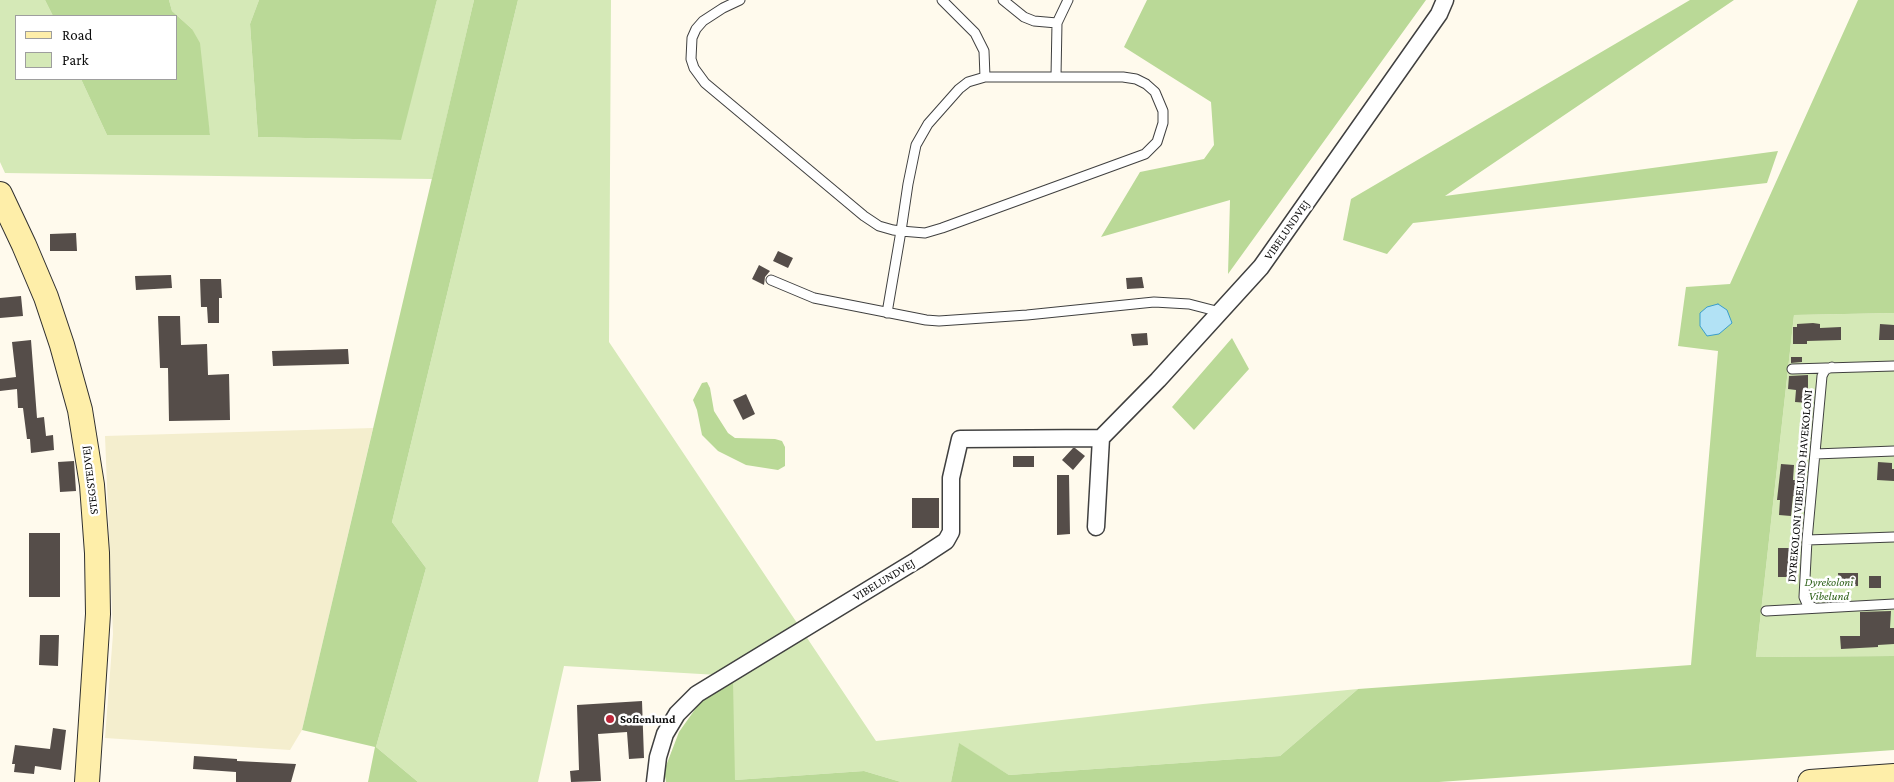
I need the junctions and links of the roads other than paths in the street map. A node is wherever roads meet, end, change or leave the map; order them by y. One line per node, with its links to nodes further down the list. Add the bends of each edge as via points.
1 (740, 0): 10 (lane, via 723,8 696,29 692,38 694,68 705,83 864,216 878,226)
2 (942, 0): 8 (lane, via 975,33 984,51)
3 (1003, 0): 6 (lane, via 1024,17)
4 (1068, 0): 6 (lane)
5 (1445, 0): 12 (street, VIBELUNDVEJ, via 1439,14 1260,267)
6 (1057, 23): 7 (lane)
7 (1056, 76): 8 (lane); 10 (lane, via 1123,77 1146,84 1155,92 1163,111 1157,142 1145,154 942,228 924,233)
8 (985, 77): 10 (lane, via 968,82 959,89 928,124 916,145)
9 (0, 194): 27 (street, STEGSTEDVEJ, via 28,254 62,345 80,410 92,485 98,614)
10 (900, 232): 13 (lane)
11 (771, 280): 13 (lane, via 814,298)
12 (1220, 312): 13 (lane, via 1189,304 1154,302 939,321); 17 (street, VIBELUNDVEJ)
13 (887, 313)
14 (1894, 366): 15 (lane)
15 (1832, 367): 16 (lane); 19 (lane, DYREKOLONI VIBELUND HAVEKOLONI, via 1822,376)
16 (1792, 369)
17 (1101, 438): 20 (street); 28 (street, VIBELUNDVEJ, via 960,439 951,478 951,532 946,541 697,694 677,714 665,734)
18 (1894, 451): 19 (lane)
19 (1815, 454): 22 (lane, DYREKOLONI VIBELUND HAVEKOLONI)
20 (1096, 527)
21 (1894, 537): 22 (lane)
22 (1807, 540): 24 (lane, DYREKOLONI VIBELUND HAVEKOLONI, via 1804,597)
23 (1894, 604): 24 (lane)
24 (1814, 608): 25 (lane)
25 (1766, 611)
26 (1894, 776): 29 (street)
27 (87, 782)
28 (655, 782)
29 (1810, 782)

